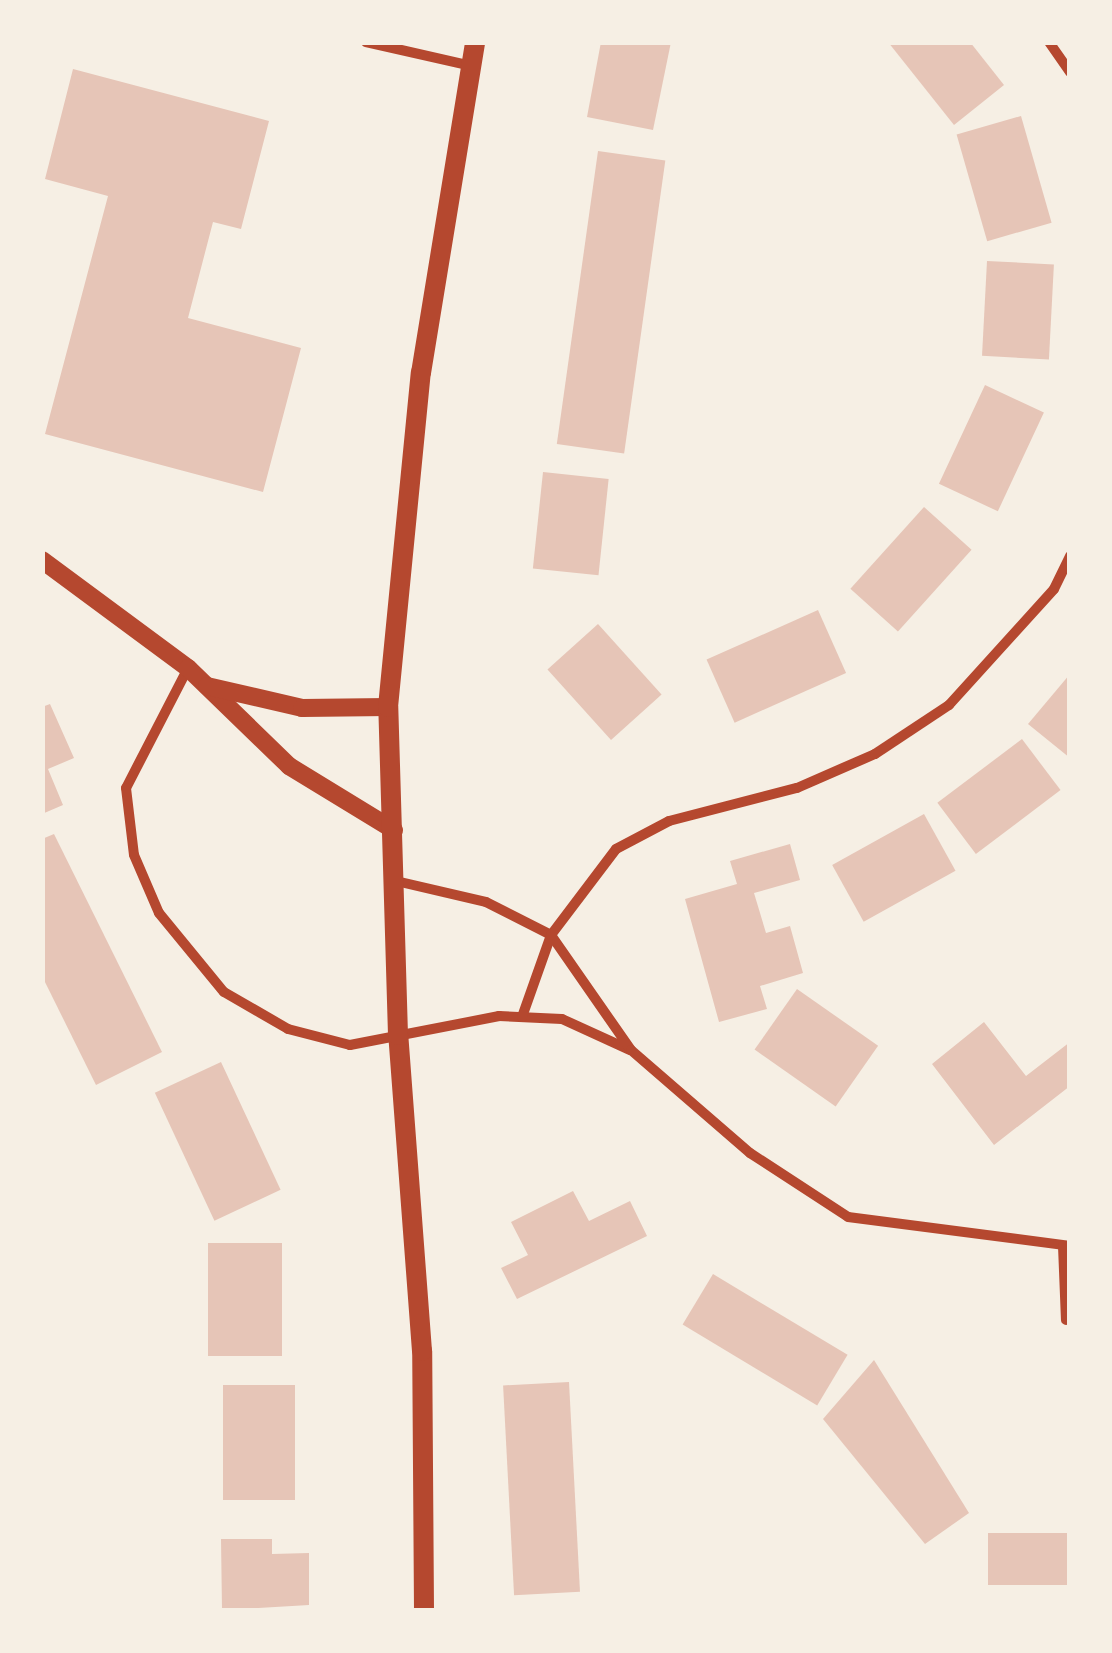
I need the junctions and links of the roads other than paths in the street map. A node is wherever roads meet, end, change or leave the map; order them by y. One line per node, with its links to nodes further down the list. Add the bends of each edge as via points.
1 (366, 42): 4 (street)
2 (475, 42): 4 (main road)
3 (1049, 42): 5 (street)
4 (472, 66): 10 (main road, via 420,373)
5 (1070, 72)
6 (1070, 556): 13 (street, via 1054,589 949,705 875,754 796,788 669,821 616,849)
7 (42, 560): 8 (street)
8 (188, 668): 9 (street); 15 (street, via 126,788 134,855 159,912 224,992 288,1030 350,1045)
9 (206, 686): 10 (street, via 302,708); 11 (street, via 289,766)
10 (388, 707): 11 (main road)
11 (394, 830): 12 (main road)
12 (396, 881): 13 (street, via 486,902); 15 (main road)
13 (552, 934): 14 (street); 16 (street)
14 (522, 1017): 15 (street); 16 (street, via 562,1020)
15 (398, 1035): 19 (main road, via 422,1351)
16 (631, 1050): 17 (street, via 750,1152 848,1217)
17 (1066, 1246): 18 (street)
18 (1066, 1320)
19 (424, 1610)

